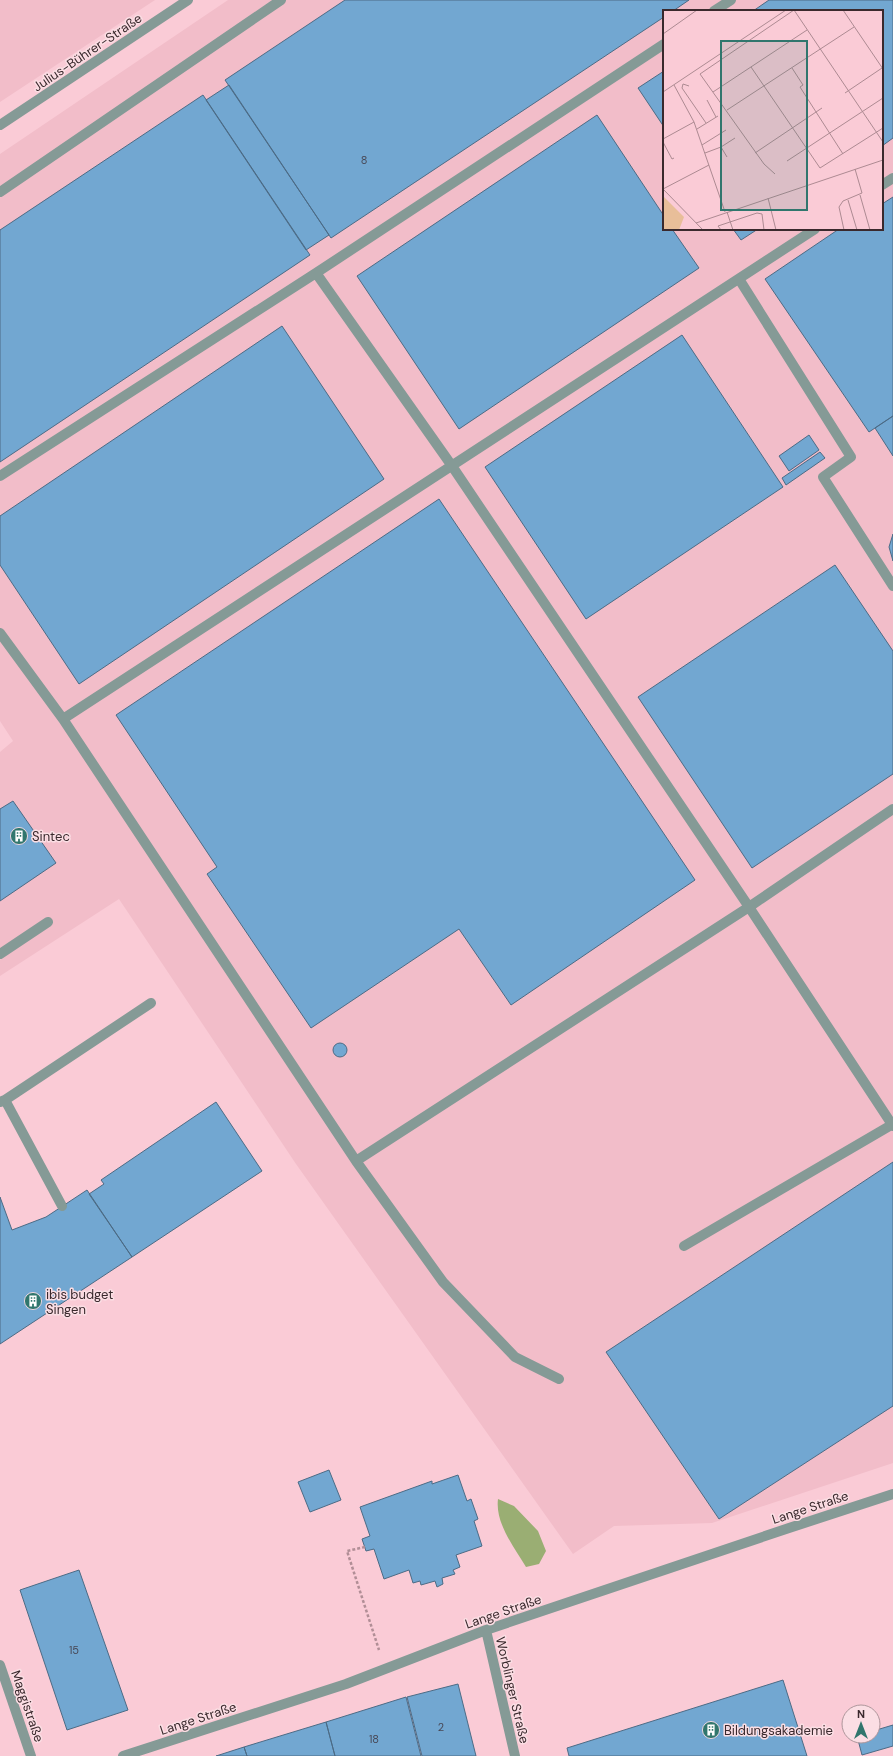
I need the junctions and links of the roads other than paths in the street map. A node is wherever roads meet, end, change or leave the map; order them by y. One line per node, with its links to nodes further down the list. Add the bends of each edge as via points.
1 (188, 0): 6 (street, Julius-Bührer-Straße)
2 (281, 0): 9 (street)
3 (731, 0): 4 (street)
4 (716, 10)
5 (663, 45): 11 (street)
6 (0, 125)
7 (893, 178): 8 (street)
8 (883, 184)
9 (0, 192)
10 (813, 230): 12 (street)
11 (316, 272): 13 (street); 14 (street)
12 (739, 279): 13 (street); 15 (street, via 851,457 824,477)
13 (452, 466): 17 (street); 19 (street)
14 (0, 476)
15 (893, 586)
16 (0, 633): 17 (street)
17 (63, 719): 25 (street)
18 (893, 809): 19 (street)
19 (749, 907): 24 (street); 25 (street)
20 (48, 922): 21 (street)
21 (0, 954)
22 (150, 1003): 23 (street)
23 (3, 1101): 26 (street)
24 (893, 1125): 27 (street)
25 (356, 1162): 28 (street, via 443,1282 515,1357)
26 (62, 1206)
27 (684, 1246)
28 (559, 1379)
29 (893, 1494): 30 (street, Lange Straße)
30 (486, 1630): 33 (street, Lange Straße, via 346,1684); 34 (street, Worblinger Straße)
31 (0, 1665): 32 (street, Maggistraße)
32 (31, 1756)
33 (123, 1756)
34 (515, 1756)

